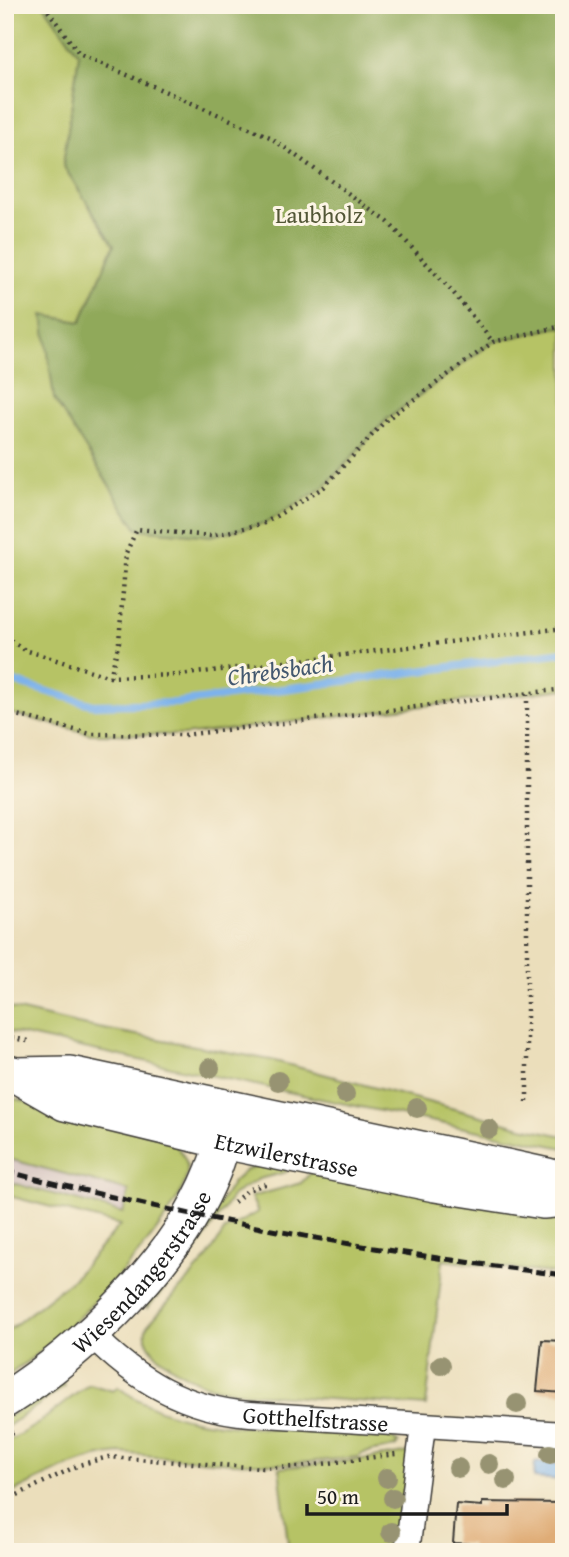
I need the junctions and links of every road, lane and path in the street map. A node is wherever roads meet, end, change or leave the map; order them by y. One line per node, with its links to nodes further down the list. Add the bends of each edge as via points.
1 (44, 5): 3 (path, via 79,54 270,137 388,222)
2 (564, 328): 3 (path)
3 (493, 342): 6 (path, via 387,419 324,487 265,523 211,536 137,529 126,553 119,642)
4 (564, 628): 6 (path, via 179,675)
5 (5, 637): 6 (path, via 25,650)
6 (110, 677)
7 (564, 689): 8 (path)
8 (527, 694): 9 (path, via 184,735 91,734); 11 (path)
9 (5, 712)
10 (11, 1074): 12 (main road, Etzwilerstrasse, via 70,1074)
11 (527, 1103)
12 (227, 1126): 14 (main road, Etzwilerstrasse, via 548,1176); 15 (main road, Etzwilerstrasse, via 435,1184 543,1201); 17 (main road, Wiesendangerstrasse, via 207,1184 176,1236 139,1285)
13 (272, 1182): 16 (path, via 248,1191)
14 (564, 1185)
15 (564, 1199)
16 (231, 1206)
17 (91, 1334): 18 (main road, Wiesendangerstrasse); 19 (street, Gotthelfstrasse, via 148,1382 212,1409)
18 (5, 1400)
19 (423, 1426): 20 (street, Gotthelfstrasse); 21 (street)
20 (564, 1434)
21 (421, 1451): 22 (path, via 262,1468 108,1457 79,1465); 23 (street)
22 (5, 1501)
23 (407, 1552)

